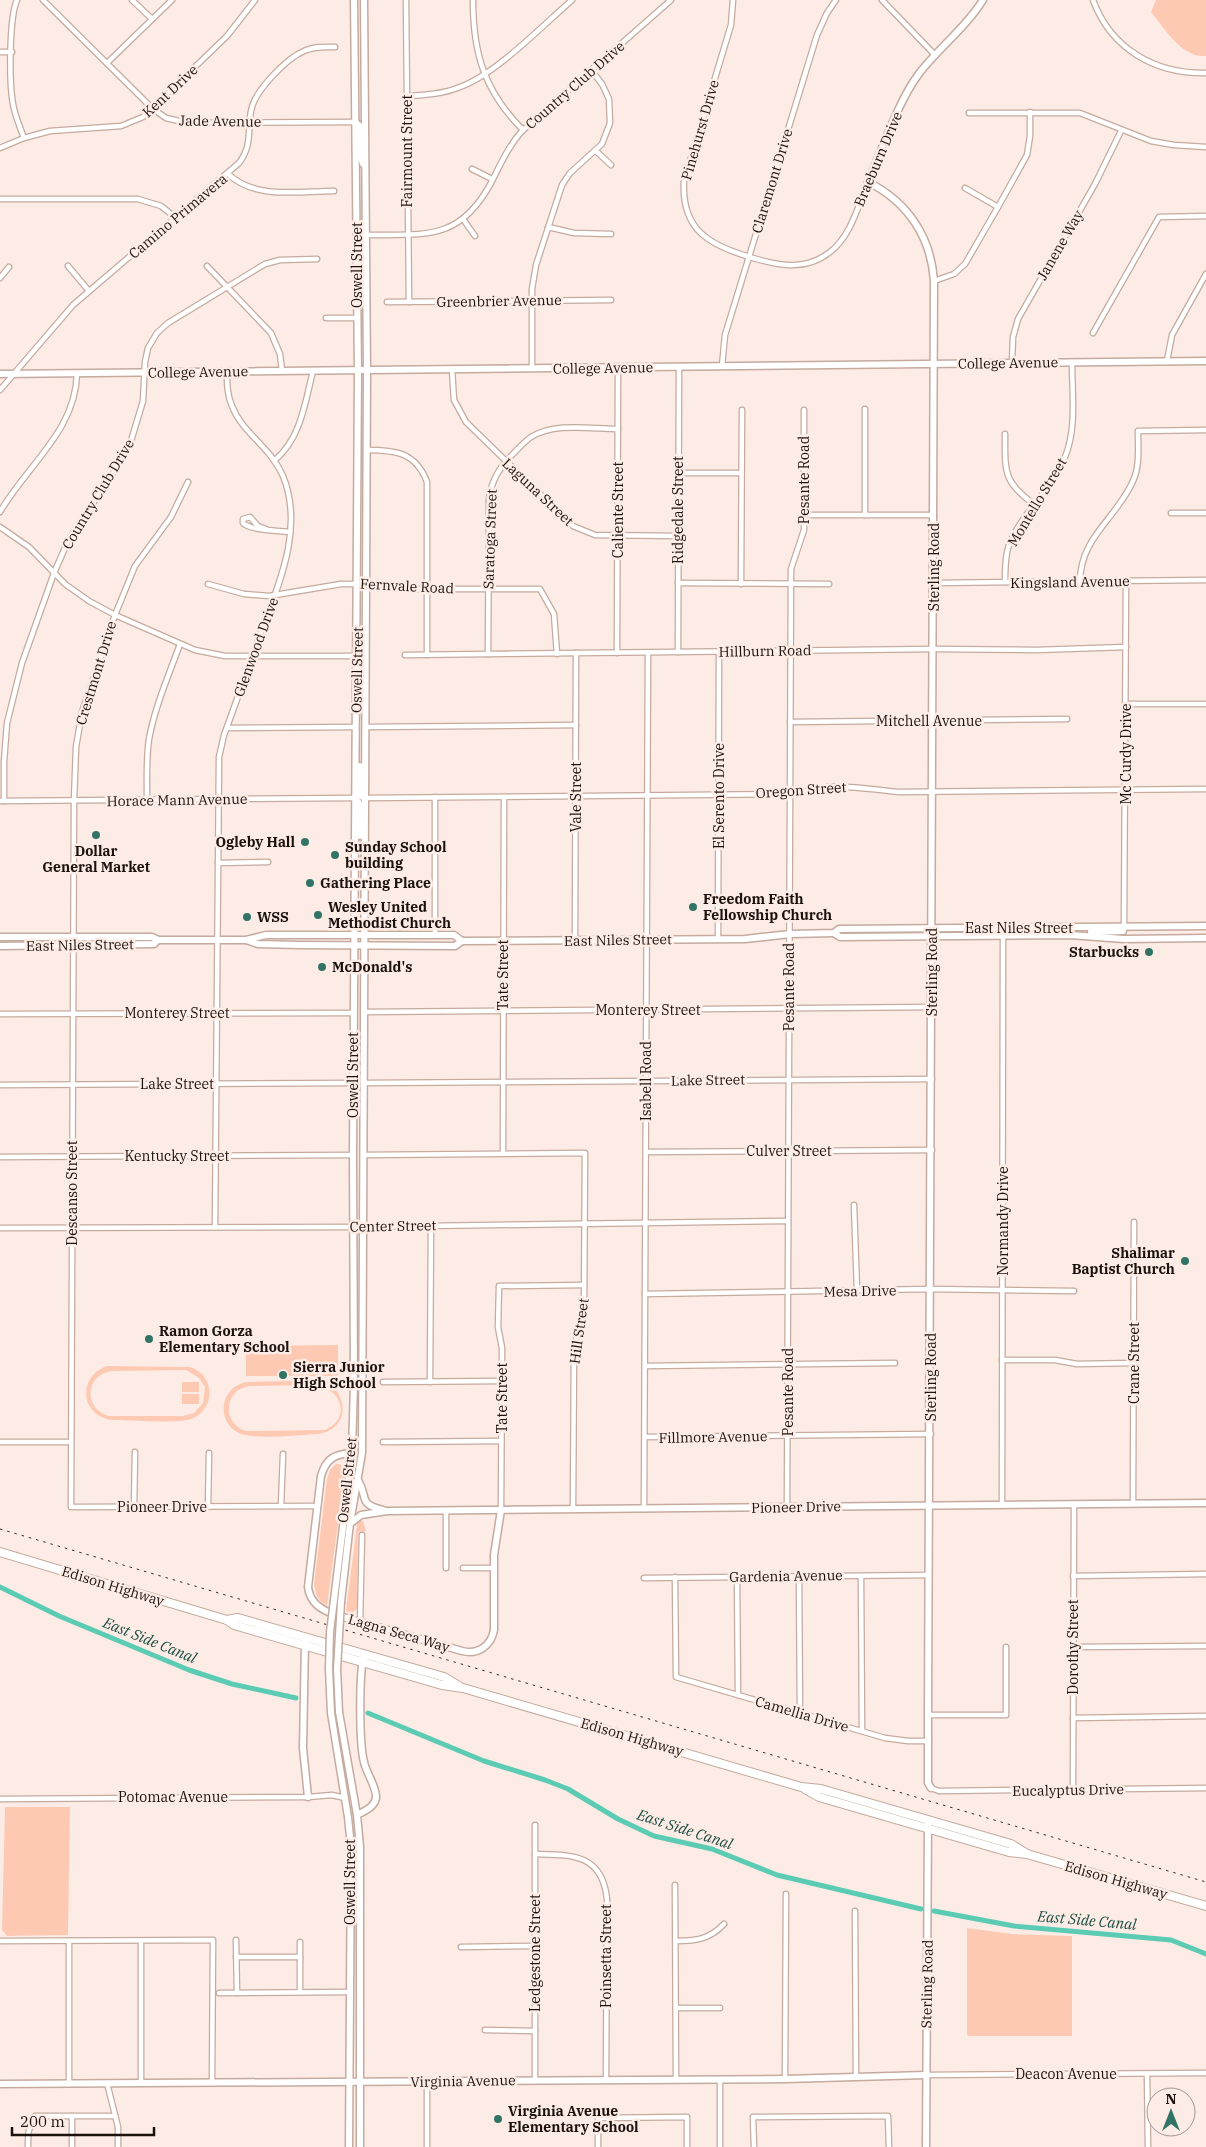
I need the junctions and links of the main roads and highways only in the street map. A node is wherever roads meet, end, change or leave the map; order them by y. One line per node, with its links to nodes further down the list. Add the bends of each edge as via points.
1 (354, 0): 4 (main road, Oswell Street)
2 (364, 0): 5 (main road, Oswell Street)
3 (983, 0): 7 (main road, Braeburn Drive, via 919,74 907,93)
4 (355, 122): 5 (main road, via 360,126 360,154); 6 (main road, Oswell Street)
5 (365, 170): 8 (main road, Oswell Street)
6 (356, 179): 8 (main road, via 361,231); 11 (main road, Oswell Street)
7 (868, 182): 10 (main road, Sterling Road, via 896,200 917,224 929,249 934,281)
8 (365, 235): 12 (main road, Oswell Street)
9 (1206, 361): 10 (main road, College Avenue)
10 (935, 364): 12 (main road, College Avenue); 20 (main road, Sterling Road)
11 (358, 370): 12 (main road, College Avenue); 13 (main road, College Avenue); 14 (main road, Oswell Street)
12 (367, 370): 16 (main road, Oswell Street)
13 (0, 374)
14 (356, 745): 15 (main road, Oswell Street); 16 (main road, via 360,757 360,793)
15 (354, 798): 17 (main road, via 360,802 360,835); 23 (main road, Oswell Street)
16 (365, 798): 17 (main road, Oswell Street)
17 (364, 852): 24 (main road, Oswell Street)
18 (1206, 926): 19 (main road, East Niles Street)
19 (1124, 927): 21 (main road, East Niles Street); 27 (main road, via 1122,931 1083,932)
20 (932, 928): 21 (main road, East Niles Street); 22 (main road, East Niles Street, via 840,929); 25 (main road, Sterling Road)
21 (1047, 928): 26 (main road, via 1005,932)
22 (834, 933): 25 (main road, East Niles Street, via 840,937); 32 (main road, East Niles Street, via 718,939)
23 (355, 935): 24 (main road, East Niles Street); 30 (main road, East Niles Street, via 266,934); 33 (main road, Oswell Street)
24 (364, 935): 32 (main road, East Niles Street, via 454,935); 34 (main road, Oswell Street)
25 (932, 936): 26 (main road, East Niles Street); 39 (main road, Sterling Road)
26 (1003, 936): 27 (main road, East Niles Street)
27 (1075, 936): 29 (main road, East Niles Street)
28 (0, 937): 31 (main road, East Niles Street)
29 (1206, 938)
30 (246, 940): 31 (main road, East Niles Street, via 158,940 152,937); 33 (main road, East Niles Street, via 266,944)
31 (74, 941): 35 (main road, East Niles Street)
32 (462, 941): 34 (main road, East Niles Street, via 455,946)
33 (356, 944): 34 (main road, East Niles Street); 36 (main road, Oswell Street)
34 (364, 944): 37 (main road, Oswell Street, via 362,1453)
35 (0, 946)
36 (352, 1453): 40 (main road, Lagna Seca Way, via 329,1458 324,1466 308,1587 308,1594 317,1606 336,1616 462,1652 482,1649 493,1636 495,1544); 44 (main road, Oswell Street)
37 (358, 1480): 41 (main road, Pioneer Drive, via 368,1506); 42 (main road, Oswell Street)
38 (1206, 1503): 39 (main road, Pioneer Drive)
39 (930, 1506): 40 (main road, Pioneer Drive); 51 (main road, Sterling Road, via 928,1783)
40 (501, 1510): 41 (main road, Pioneer Drive)
41 (387, 1511): 42 (main road, Pioneer Drive, via 361,1515)
42 (350, 1523): 44 (main road, Oswell Street)
43 (0, 1552): 45 (main road, Edison Highway)
44 (338, 1601): 53 (main road, Oswell Street, bridge, via 339,1712); 56 (main road, Oswell Street, bridge, via 330,1632 329,1669 331,1713 352,1847)
45 (227, 1620): 46 (main road, Edison Highway, via 238,1618); 47 (main road, Edison Highway, via 234,1625)
46 (306, 1637): 47 (main road); 48 (main road, Edison Highway)
47 (304, 1645): 49 (main road, Edison Highway); 52 (main road, via 303,1748)
48 (364, 1654): 49 (main road); 50 (main road, Edison Highway, via 444,1677)
49 (362, 1662): 50 (main road, Edison Highway); 53 (main road, via 362,1749 376,1794 373,1806)
50 (463, 1688): 54 (main road, Edison Highway, via 801,1787 819,1797)
51 (931, 1788)
52 (308, 1797)
53 (356, 1816): 57 (main road, Oswell Street, via 360,1855)
54 (928, 1824): 55 (main road, Edison Highway, via 1009,1852 1027,1854); 58 (main road, Sterling Road)
55 (1206, 1906)
56 (351, 1921): 57 (main road, via 355,1925); 59 (main road, Oswell Street)
57 (360, 1968): 60 (main road, Oswell Street)
58 (926, 2076): 60 (main road, Virginia Avenue); 64 (main road, Sterling Road)
59 (350, 2083): 60 (main road, Virginia Avenue); 61 (main road, Virginia Avenue); 62 (main road, Oswell Street)
60 (360, 2083): 63 (main road, Oswell Street)
61 (0, 2084)
62 (349, 2147)
63 (360, 2147)
64 (926, 2147)

